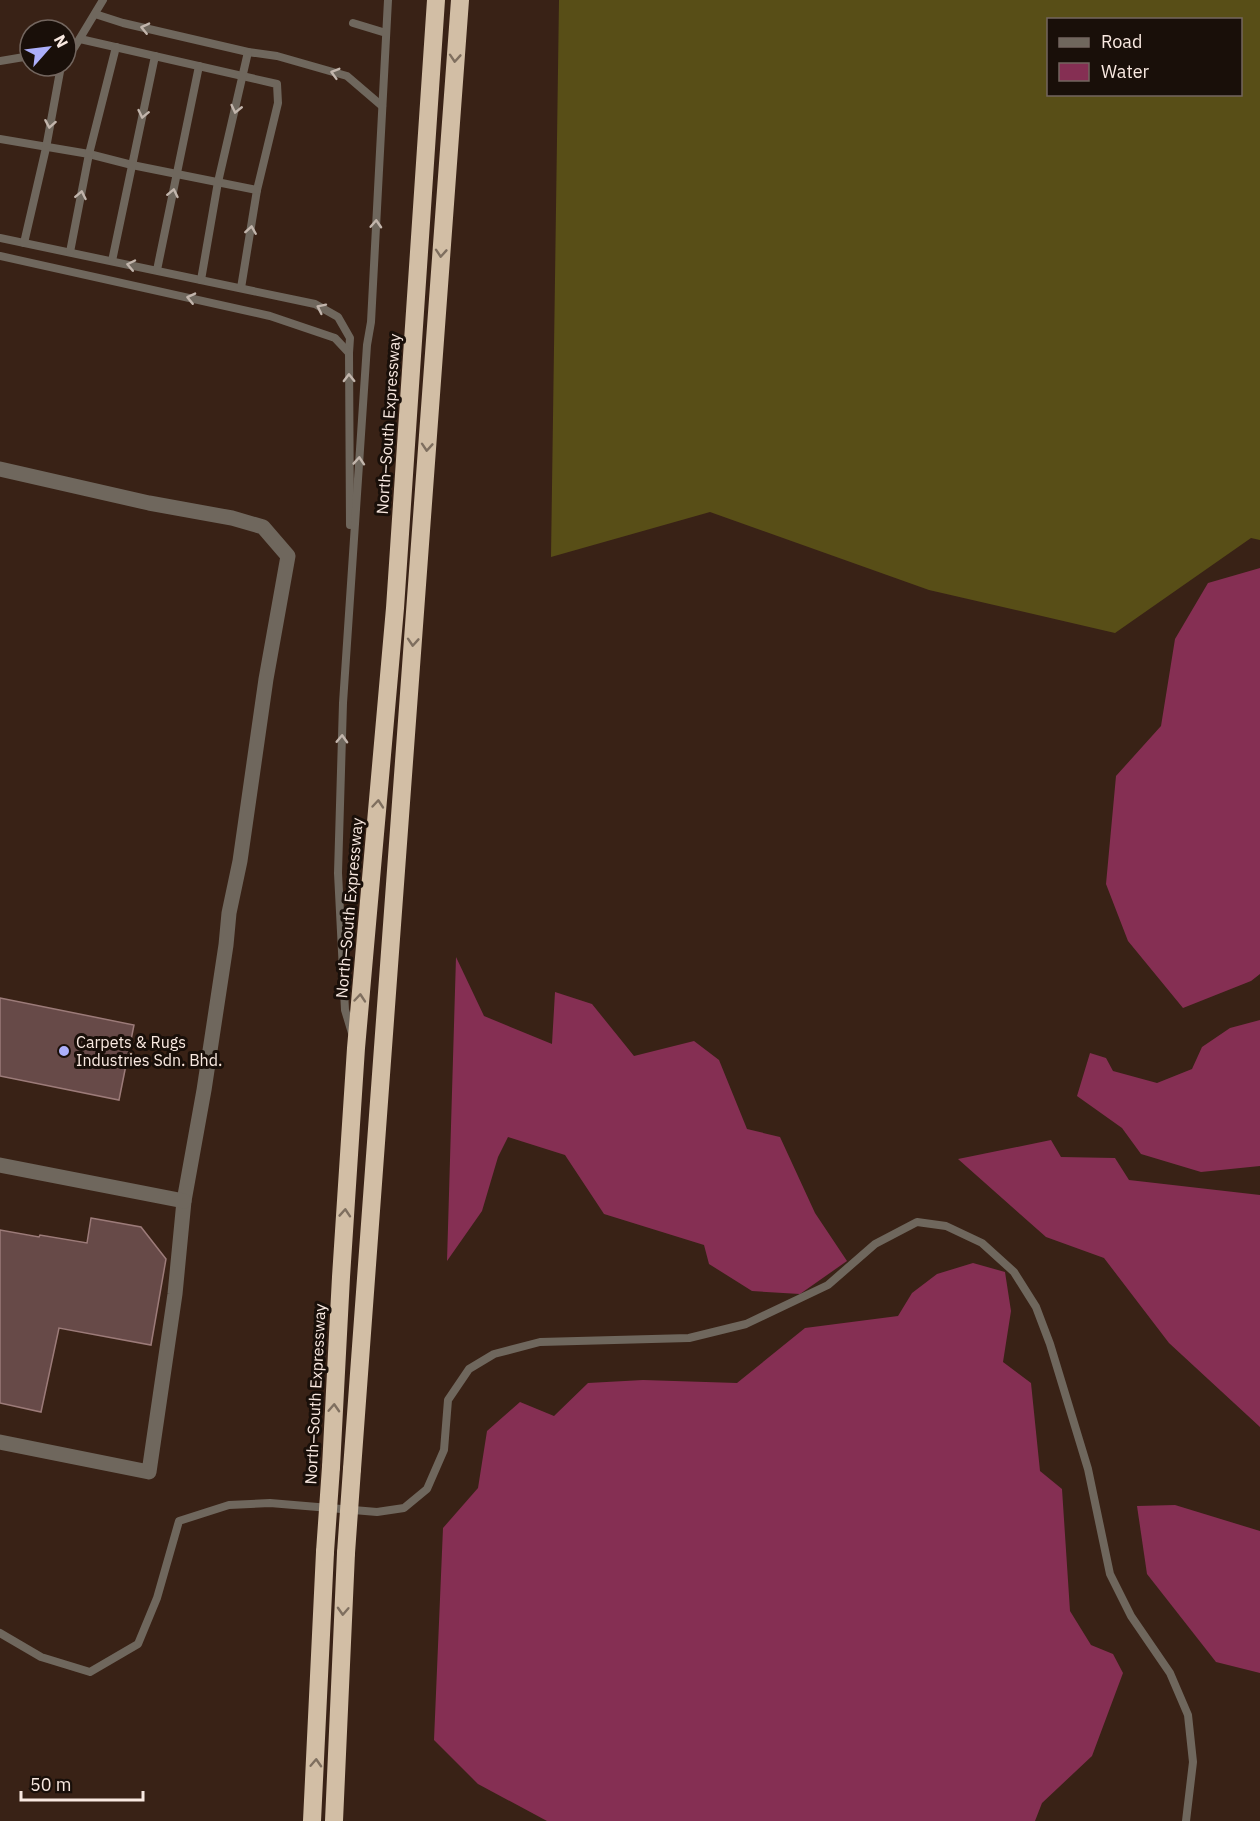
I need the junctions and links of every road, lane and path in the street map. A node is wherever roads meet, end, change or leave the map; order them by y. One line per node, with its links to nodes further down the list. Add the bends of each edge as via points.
1 (103, 0): 5 (lane)
2 (388, 0): 7 (lane)
3 (436, 0): 37 (highway, North–South Expressway, one-way to 3, via 395,608)
4 (460, 0): 43 (highway, one-way to 43, bridge, via 346,1553)
5 (94, 14): 8 (lane); 11 (lane, one-way to 5)
6 (353, 23): 7 (lane)
7 (386, 33): 18 (lane)
8 (80, 39): 9 (lane); 10 (lane)
9 (78, 42)
10 (116, 47): 12 (lane); 21 (lane)
11 (249, 52): 16 (lane); 18 (lane, one-way to 11, via 347,76)
12 (155, 56): 15 (lane); 22 (lane, one-way to 22)
13 (18, 58): 14 (lane)
14 (0, 62)
15 (198, 66): 16 (lane); 23 (lane)
16 (243, 77): 24 (lane, one-way to 24); 25 (lane, via 277,84 278,88 278,103)
17 (59, 78): 20 (lane, one-way to 20)
18 (382, 106): 36 (lane, one-way to 18, via 366,345 371,322)
19 (0, 139): 20 (lane)
20 (46, 148): 21 (lane); 27 (lane)
21 (90, 154): 22 (lane); 28 (lane, one-way to 21)
22 (132, 165): 23 (lane); 30 (lane)
23 (177, 174): 24 (lane); 31 (lane, one-way to 23)
24 (218, 182): 25 (lane); 32 (lane)
25 (257, 190): 33 (lane, one-way to 25)
26 (0, 238): 27 (lane)
27 (24, 243): 28 (lane)
28 (70, 252): 30 (lane)
29 (0, 256): 34 (lane, one-way to 29, via 335,338 270,316)
30 (112, 261): 31 (lane, one-way to 30)
31 (157, 270): 32 (lane)
32 (201, 279): 33 (lane)
33 (242, 288): 34 (lane, one-way to 33, via 350,338 338,317 315,304)
34 (349, 353): 36 (lane, one-way to 34)
35 (0, 470): 39 (street, via 263,527 288,556)
36 (351, 584): 37 (lane, one-way to 36, via 345,1010 338,873)
37 (356, 1048): 42 (highway, North–South Expressway, one-way to 37, bridge)
38 (0, 1165): 39 (street)
39 (184, 1201): 40 (street, via 149,1472)
40 (0, 1442)
41 (0, 1633): 44 (lane, via 41,1657 90,1672 138,1644 157,1598 179,1521 230,1505 270,1503 377,1512 404,1508 427,1489 444,1450 448,1400 469,1369 494,1354 540,1342 689,1338 746,1324 828,1285 874,1244 917,1222 946,1226 982,1243 1014,1272 1036,1307 1088,1469 1110,1574 1131,1616 1170,1673 1188,1715 1193,1761)
42 (312, 1821)
43 (334, 1821)
44 (1186, 1821)

